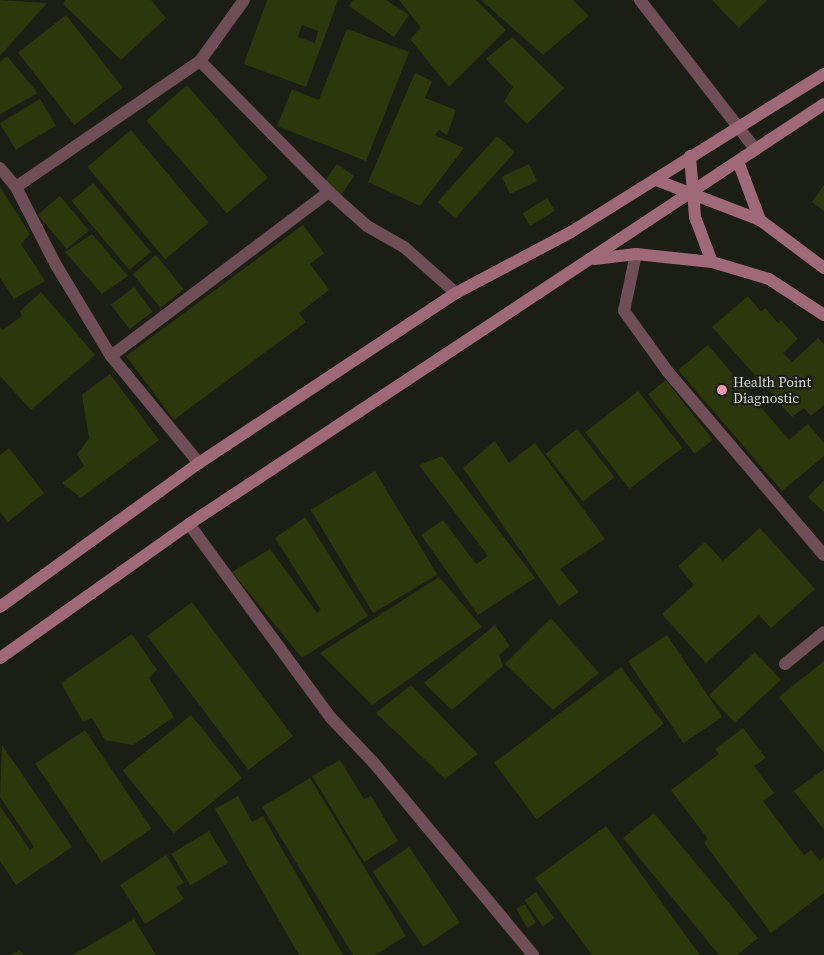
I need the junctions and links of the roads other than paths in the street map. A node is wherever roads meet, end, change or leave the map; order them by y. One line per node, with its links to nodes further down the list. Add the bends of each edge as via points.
1 (244, 0): 3 (street)
2 (640, 0): 6 (street)
3 (200, 61): 12 (street); 13 (street)
4 (824, 74): 6 (main road)
5 (824, 104): 7 (main road)
6 (738, 130): 7 (street); 8 (main road)
7 (755, 149): 9 (main road)
8 (690, 156): 11 (main road); 14 (main road)
9 (739, 164): 14 (main road); 15 (main road)
10 (0, 168): 12 (street)
11 (656, 180): 14 (main road); 20 (main road)
12 (16, 187): 22 (street, via 56,265)
13 (329, 192): 20 (street, via 367,226 404,247); 22 (street)
14 (692, 194): 15 (main road); 17 (main road); 18 (main road, via 695,217)
15 (760, 220): 19 (main road)
16 (636, 254): 17 (main road); 18 (main road); 25 (street, via 624,311 668,372)
17 (590, 259): 24 (main road)
18 (712, 262): 21 (main road, via 769,280)
19 (824, 268)
20 (456, 293): 23 (main road)
21 (824, 315)
22 (111, 356): 23 (street)
23 (199, 463): 26 (main road)
24 (189, 524): 28 (main road); 30 (street, via 331,718 374,762)
25 (824, 554)
26 (0, 608)
27 (824, 632): 29 (street)
28 (0, 658)
29 (785, 664)
30 (533, 955)

